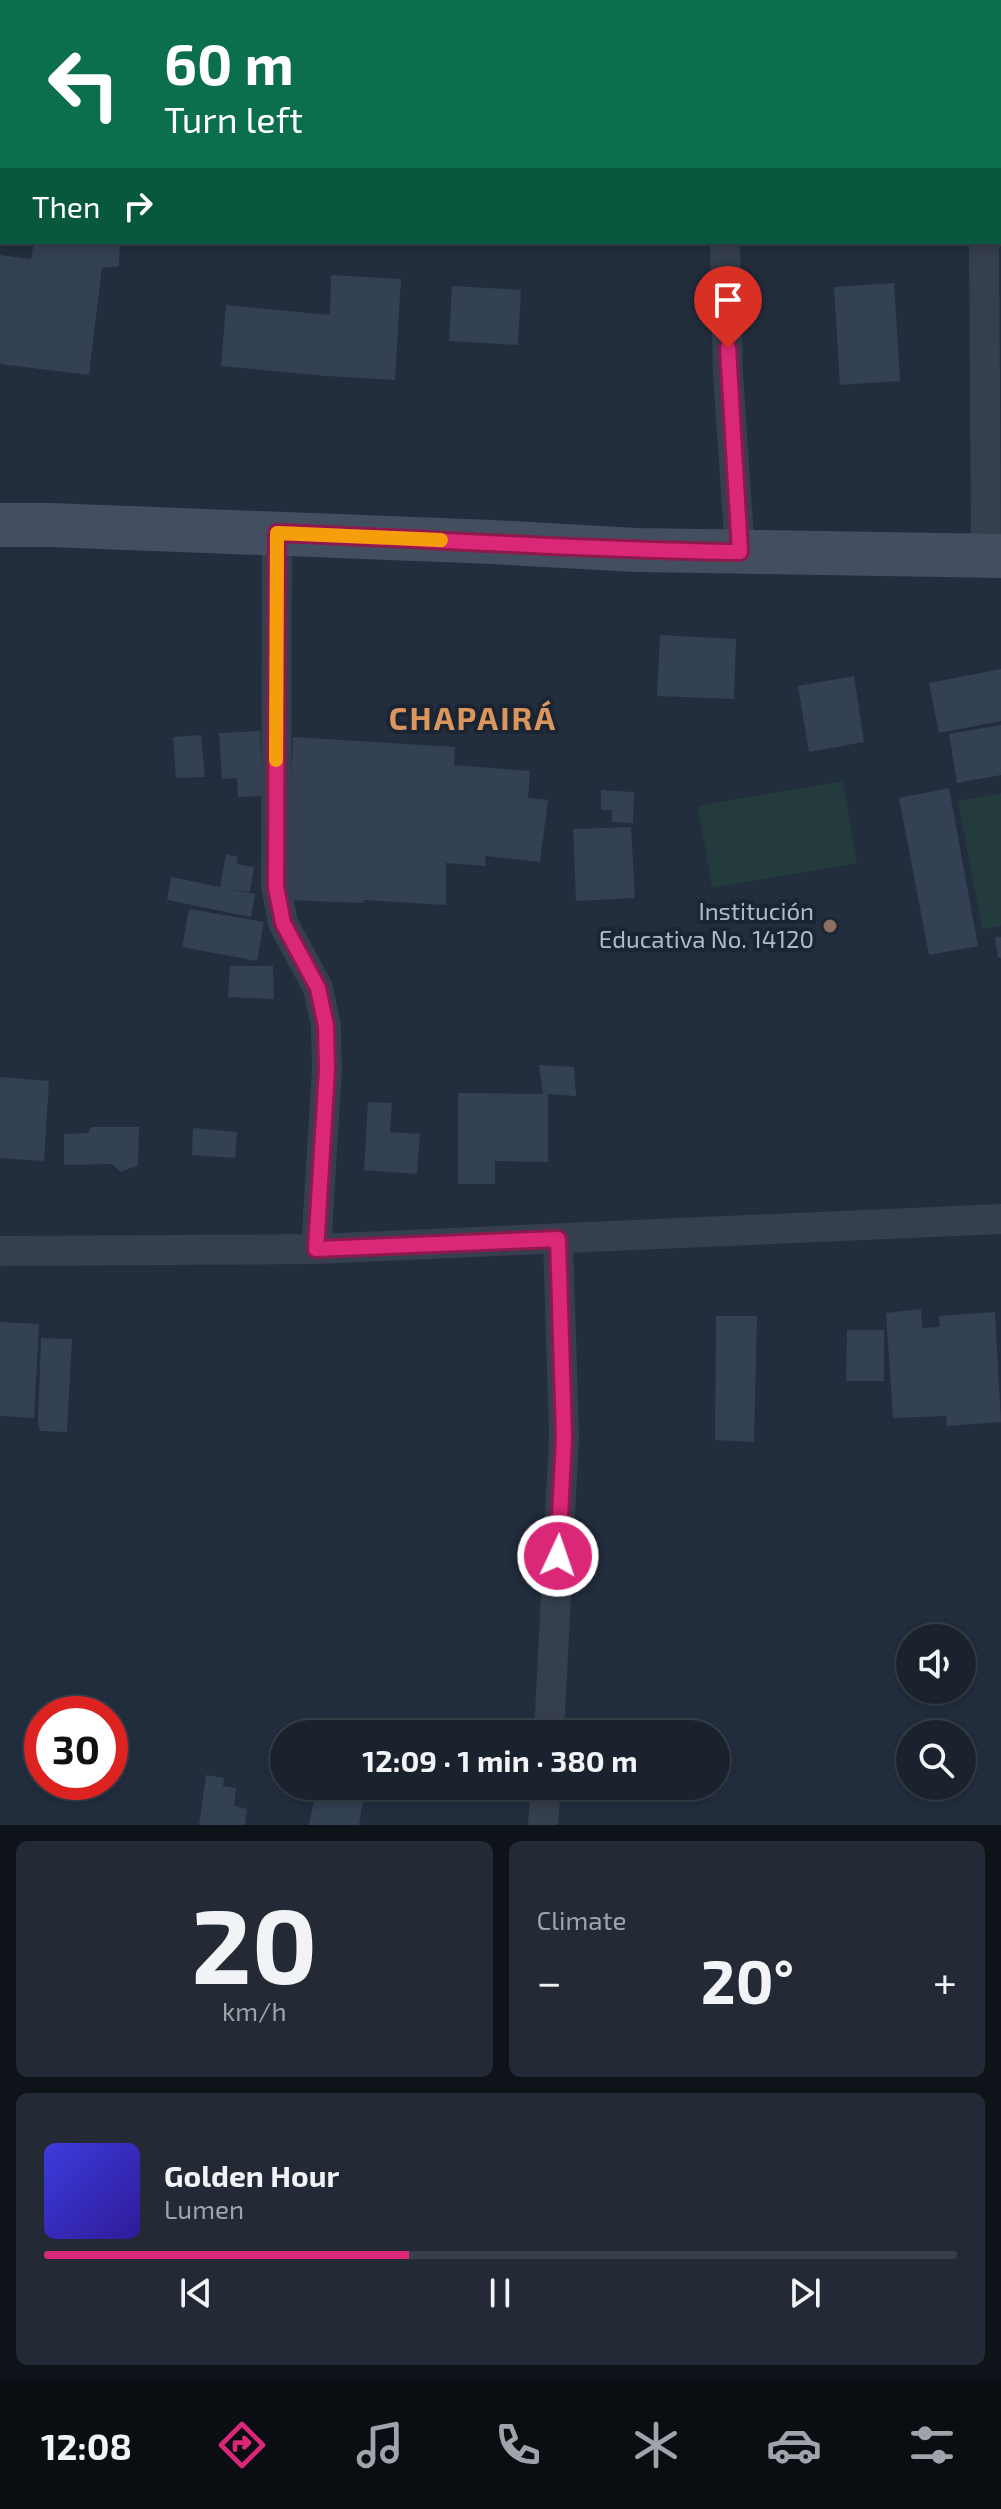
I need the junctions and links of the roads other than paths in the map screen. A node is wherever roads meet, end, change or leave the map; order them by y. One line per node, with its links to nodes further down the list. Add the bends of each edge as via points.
1 (725, 244): 5 (street)
2 (984, 244): 6 (street)
3 (0, 525): 4 (main road)
4 (277, 533): 5 (main road); 9 (street, via 276,887 283,923 318,988 326,1026)
5 (740, 552): 6 (main road)
6 (994, 556)
7 (1001, 1219): 8 (street)
8 (558, 1239): 9 (street); 11 (street, via 564,1437)
9 (316, 1249): 10 (street)
10 (0, 1251)
11 (550, 1720)
12 (545, 1800): 13 (street)
13 (543, 1825)

